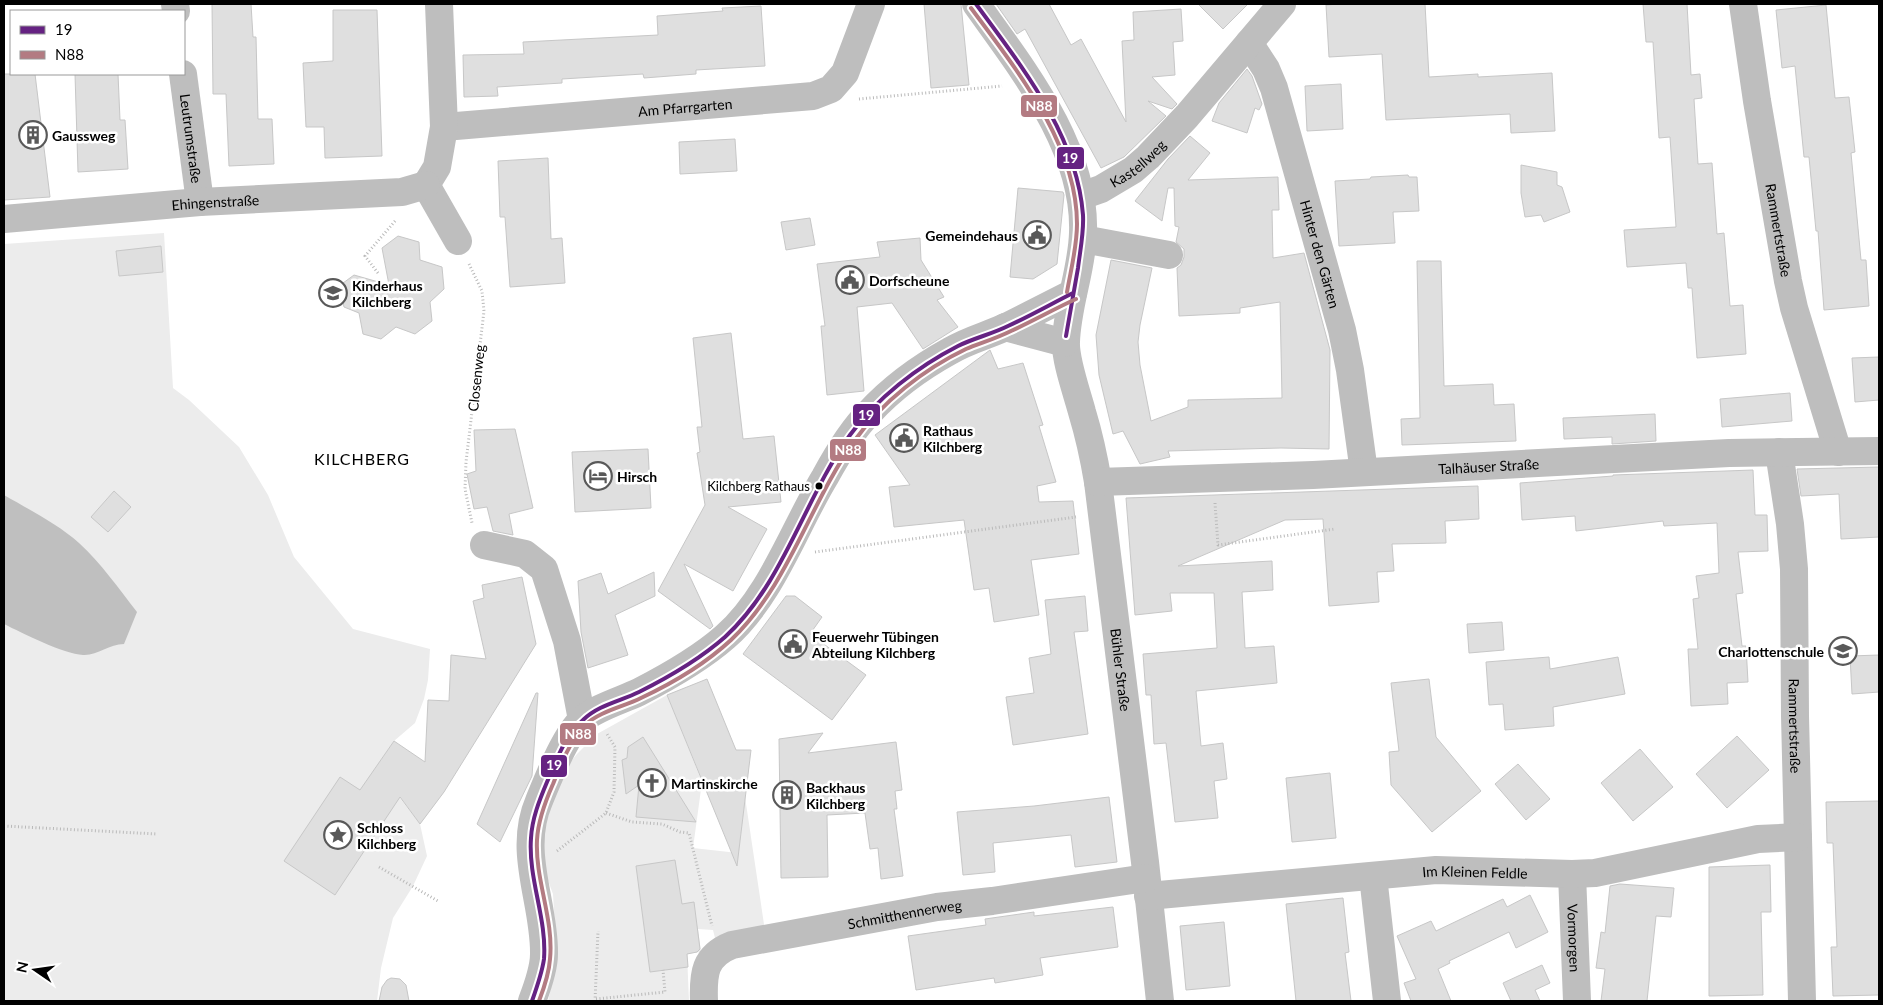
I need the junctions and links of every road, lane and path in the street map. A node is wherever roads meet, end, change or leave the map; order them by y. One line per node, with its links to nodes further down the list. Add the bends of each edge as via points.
1 (438, 4): 10 (street)
2 (871, 4): 9 (street, via 845,72)
3 (976, 4): 8 (street)
4 (1282, 4): 6 (street, Kastellweg)
5 (1743, 4): 23 (street, Rammertstraße, via 1788,281)
6 (1249, 43): 12 (street, Kastellweg, via 1187,116 1133,170 1101,189); 25 (street, Hinter den Gärten, via 1274,88 1328,280 1350,370)
7 (183, 75): 13 (street, Leutrumstraße)
8 (1031, 83): 9 (path, via 854,100); 12 (street, via 1062,138)
9 (831, 89): 10 (street, Am Pfarrgarten, via 813,96)
10 (444, 127): 11 (street, via 437,167)
11 (426, 185): 13 (street, Ehingenstraße, via 402,192); 16 (street); 18 (path, via 365,256)
12 (1081, 196): 15 (street)
13 (200, 202): 14 (street, Ehingenstraße)
14 (4, 218)
15 (1083, 239): 17 (street); 19 (street)
16 (458, 241): 30 (path, Closenweg, via 483,298 465,490 470,518)
17 (1169, 255)
18 (378, 273)
19 (1073, 293): 20 (street); 21 (street)
20 (1005, 327): 21 (street); 31 (street, via 951,350 896,388 868,413 824,477)
21 (1065, 343): 27 (street, Bühler Straße)
22 (1779, 452): 23 (street, Talhäuser Straße); 25 (street, Talhäuser Straße); 37 (street, Rammertstraße, via 1794,569)
23 (1838, 452): 24 (street, Talhäuser Straße)
24 (1879, 452)
25 (1364, 472): 26 (street, Talhäuser Straße)
26 (1213, 478): 27 (street, Talhäuser Straße); 29 (path, via 1218,545)
27 (1098, 482): 28 (street, Bühler Straße)
28 (1102, 513): 31 (path, via 818,552); 42 (street, Bühler Straße)
29 (1335, 528)
30 (484, 545): 32 (street, via 525,554 544,569 567,641)
31 (789, 546): 32 (street, via 755,603 725,637 688,664)
32 (582, 720): 48 (street, via 566,741 537,804 530,836 531,869 543,926 545,957)
33 (610, 738): 34 (path, via 615,747 614,792)
34 (606, 813): 38 (path); 45 (path, via 632,822 662,824 689,833)
35 (4, 826): 36 (path)
36 (157, 834)
37 (1798, 837): 40 (street, Im Kleinen Feldle, via 1758,839 1620,869); 53 (street, Rammertstraße)
38 (564, 846)
39 (379, 867): 43 (path)
40 (1572, 874): 41 (street, Im Kleinen Feldle, via 1436,870); 52 (street, Vormorgen)
41 (1373, 876): 42 (street, Im Kleinen Feldle); 51 (street)
42 (1147, 887): 45 (street, Schmitthennerweg, via 903,912 738,944); 50 (street, Bühler Straße)
43 (438, 901)
44 (598, 932): 47 (path)
45 (718, 951): 49 (street, via 703,982)
46 (663, 970): 47 (path, via 665,992)
47 (595, 1000)
48 (532, 1001)
49 (704, 1001)
50 (1160, 1001)
51 (1387, 1001)
52 (1577, 1001)
53 (1802, 1001)

